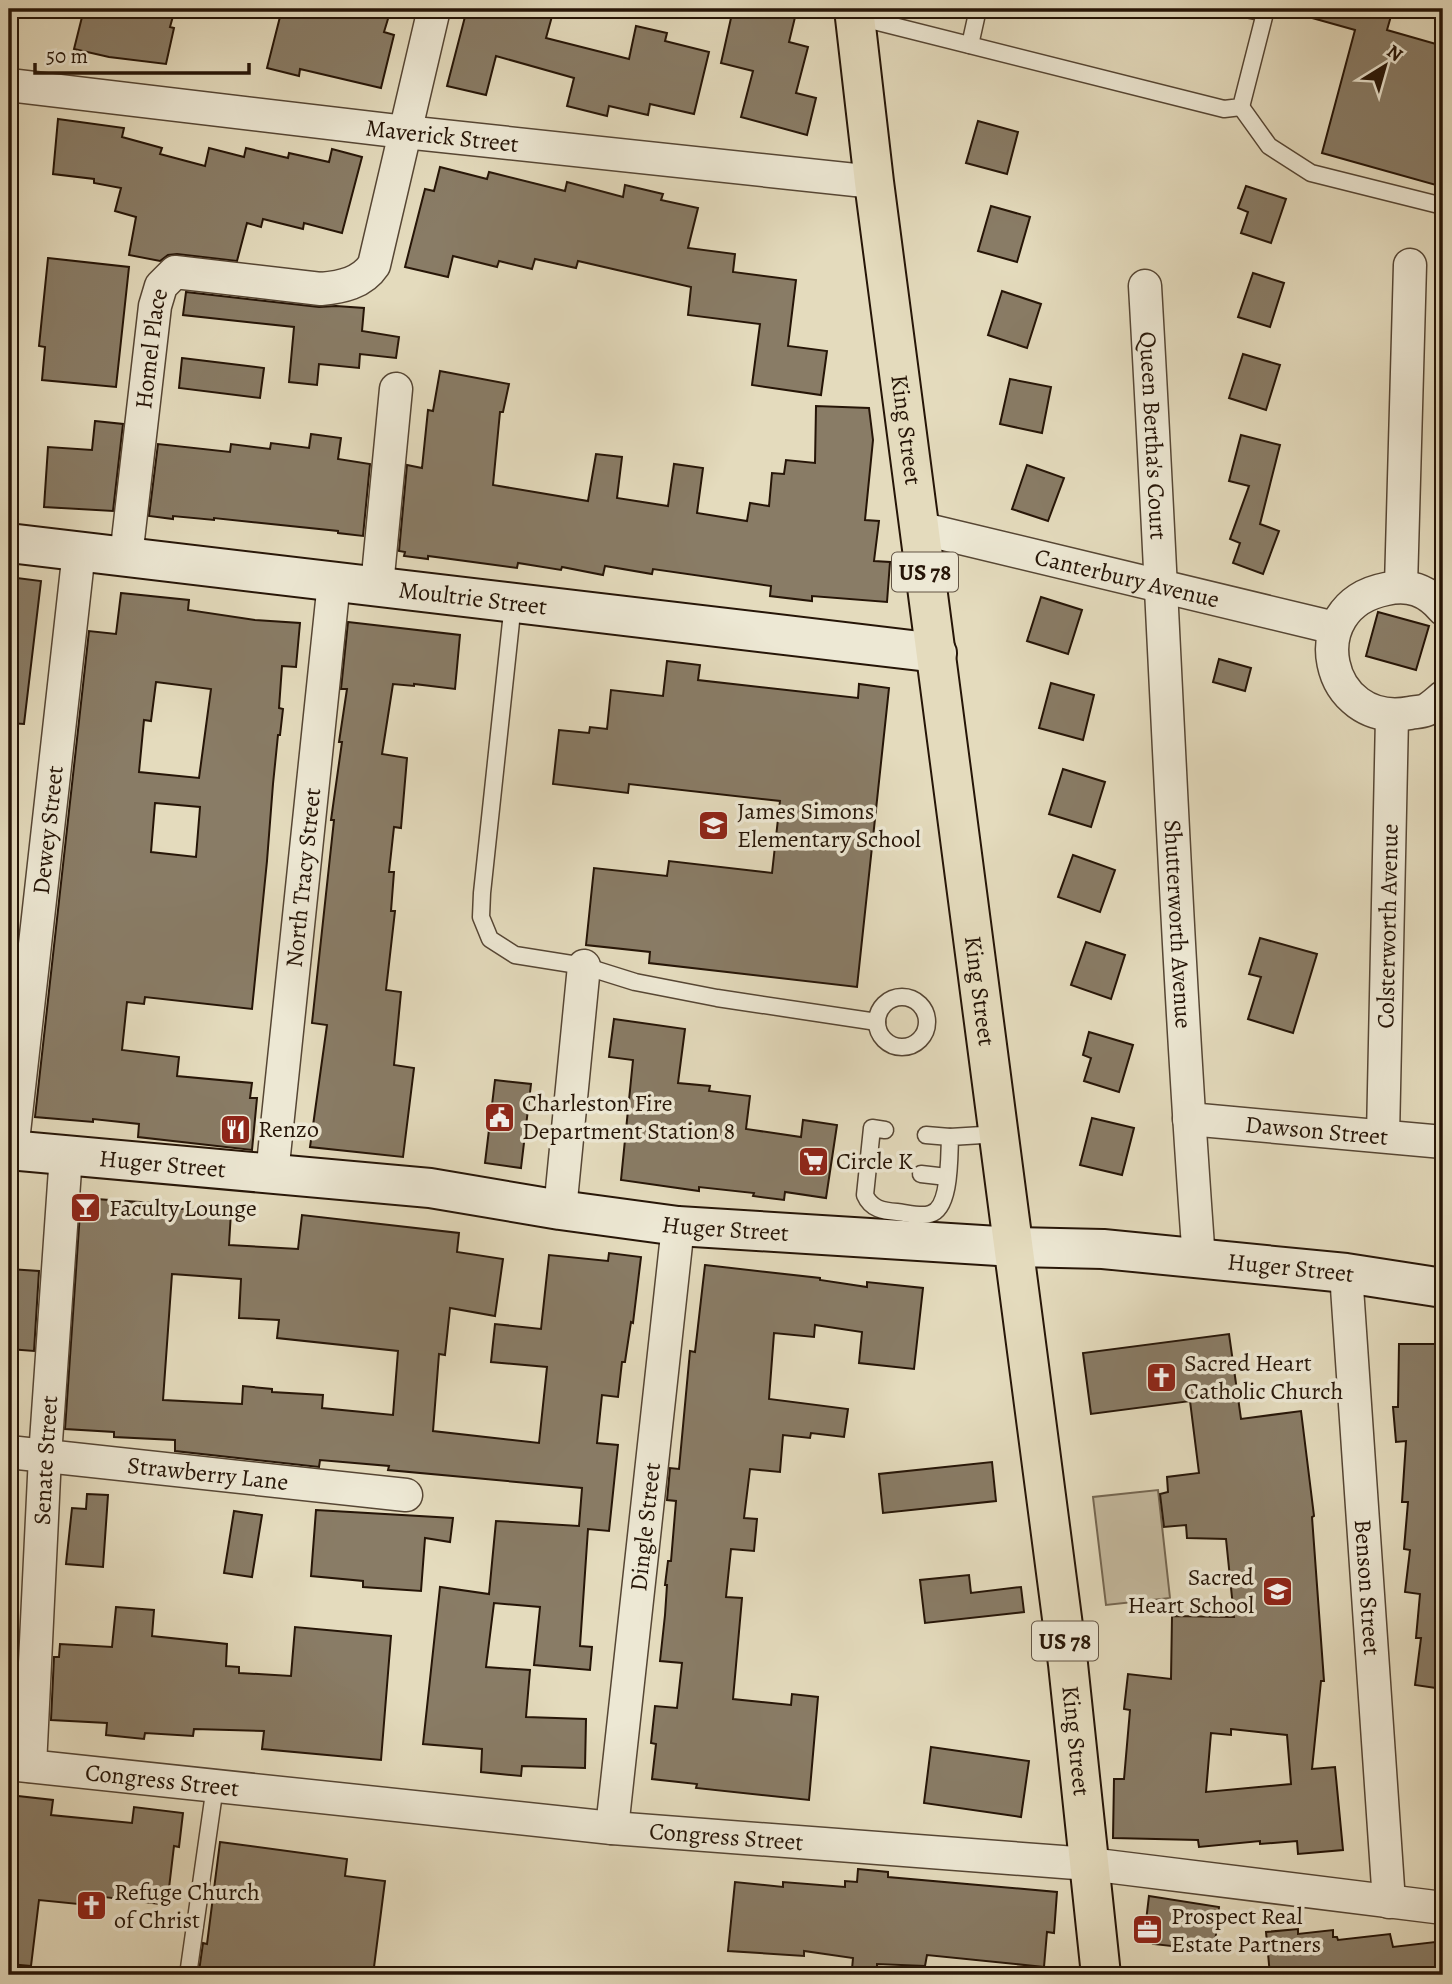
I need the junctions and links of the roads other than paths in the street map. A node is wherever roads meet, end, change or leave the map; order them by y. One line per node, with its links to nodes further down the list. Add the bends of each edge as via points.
1 (434, 9): 9 (street)
2 (978, 9): 6 (lane)
3 (1246, 9): 4 (lane)
4 (1267, 11): 8 (lane)
5 (854, 13): 6 (lane); 10 (main road, King Street / US 78)
6 (970, 45): 8 (lane, via 1224,108)
7 (9, 85): 9 (street, Maverick Street)
8 (1241, 107): 11 (lane, via 1269,146 1311,173)
9 (405, 132): 10 (street, Maverick Street); 18 (street, Homel Place, via 368,275 321,289 175,272 161,286)
10 (874, 182): 15 (main road, King Street / US 78)
11 (1443, 206)
12 (1410, 265): 21 (street)
13 (1145, 286): 22 (street, Queen Bertha's Court)
14 (396, 389): 20 (street)
15 (919, 528): 22 (street, Canterbury Avenue); 26 (main road, King Street / US 78)
16 (9, 543): 17 (street, Moultrie Street)
17 (79, 551): 18 (street, Moultrie Street); 38 (street, Dewey Street)
18 (126, 557): 19 (street, Moultrie Street)
19 (334, 582): 20 (street, Moultrie Street); 40 (street, North Tracy Street)
20 (377, 586): 23 (street, Moultrie Street)
21 (1401, 586): 24 (street, via 1433,597); 25 (street, via 1368,593 1342,615)
22 (1163, 587): 25 (street, Canterbury Avenue); 31 (street, Shutterworth Avenue)
23 (513, 603): 26 (street, Moultrie Street); 29 (lane, via 481,917 490,939 515,955)
24 (1443, 608)
25 (1335, 628): 28 (street, via 1331,647 1338,680 1360,705)
26 (937, 653): 33 (main road, King Street / US 78)
27 (1443, 697): 28 (street, via 1425,710)
28 (1392, 717): 35 (street, Colsterworth Avenue)
29 (584, 966): 30 (lane, via 635,982 717,998); 43 (street)
30 (877, 1022)
31 (1189, 1119): 35 (street, Dawson Street); 47 (street, Shutterworth Avenue)
32 (885, 1129): 44 (lane, via 872,1128 874,1168 865,1195)
33 (999, 1134): 36 (lane); 46 (main road, King Street / US 78)
34 (926, 1135): 36 (lane)
35 (1383, 1136): 37 (street, Dawson Street)
36 (950, 1138): 42 (lane)
37 (1443, 1142)
38 (10, 1150): 39 (street, Huger Street)
39 (66, 1155): 40 (street, Huger Street); 51 (street, Senate Street)
40 (272, 1174): 43 (street, Huger Street, via 430,1188)
41 (922, 1174): 42 (lane)
42 (947, 1177): 44 (lane, via 939,1210)
43 (560, 1210): 45 (street, Huger Street)
44 (881, 1224): 45 (street, Huger Street); 46 (street, Huger Street)
45 (678, 1226): 55 (street, Dingle Street)
46 (1014, 1247): 47 (street, Huger Street); 56 (main road, King Street / US 78)
47 (1199, 1260): 48 (street, Huger Street)
48 (1346, 1273): 49 (street, Huger Street); 57 (street, Benson Street)
49 (1443, 1288)
50 (9, 1452): 51 (street, Strawberry Lane)
51 (45, 1456): 52 (street, Strawberry Lane); 53 (street, Senate Street)
52 (406, 1495)
53 (19, 1765): 54 (street, Congress Street)
54 (215, 1786): 55 (street, Congress Street); 59 (lane)
55 (612, 1828): 56 (street, Congress Street)
56 (1089, 1864): 57 (street, Congress Street); 60 (main road, King Street / US 78)
57 (1389, 1902): 58 (street, Congress Street)
58 (1443, 1908)
59 (188, 1975)
60 (1101, 1975)

